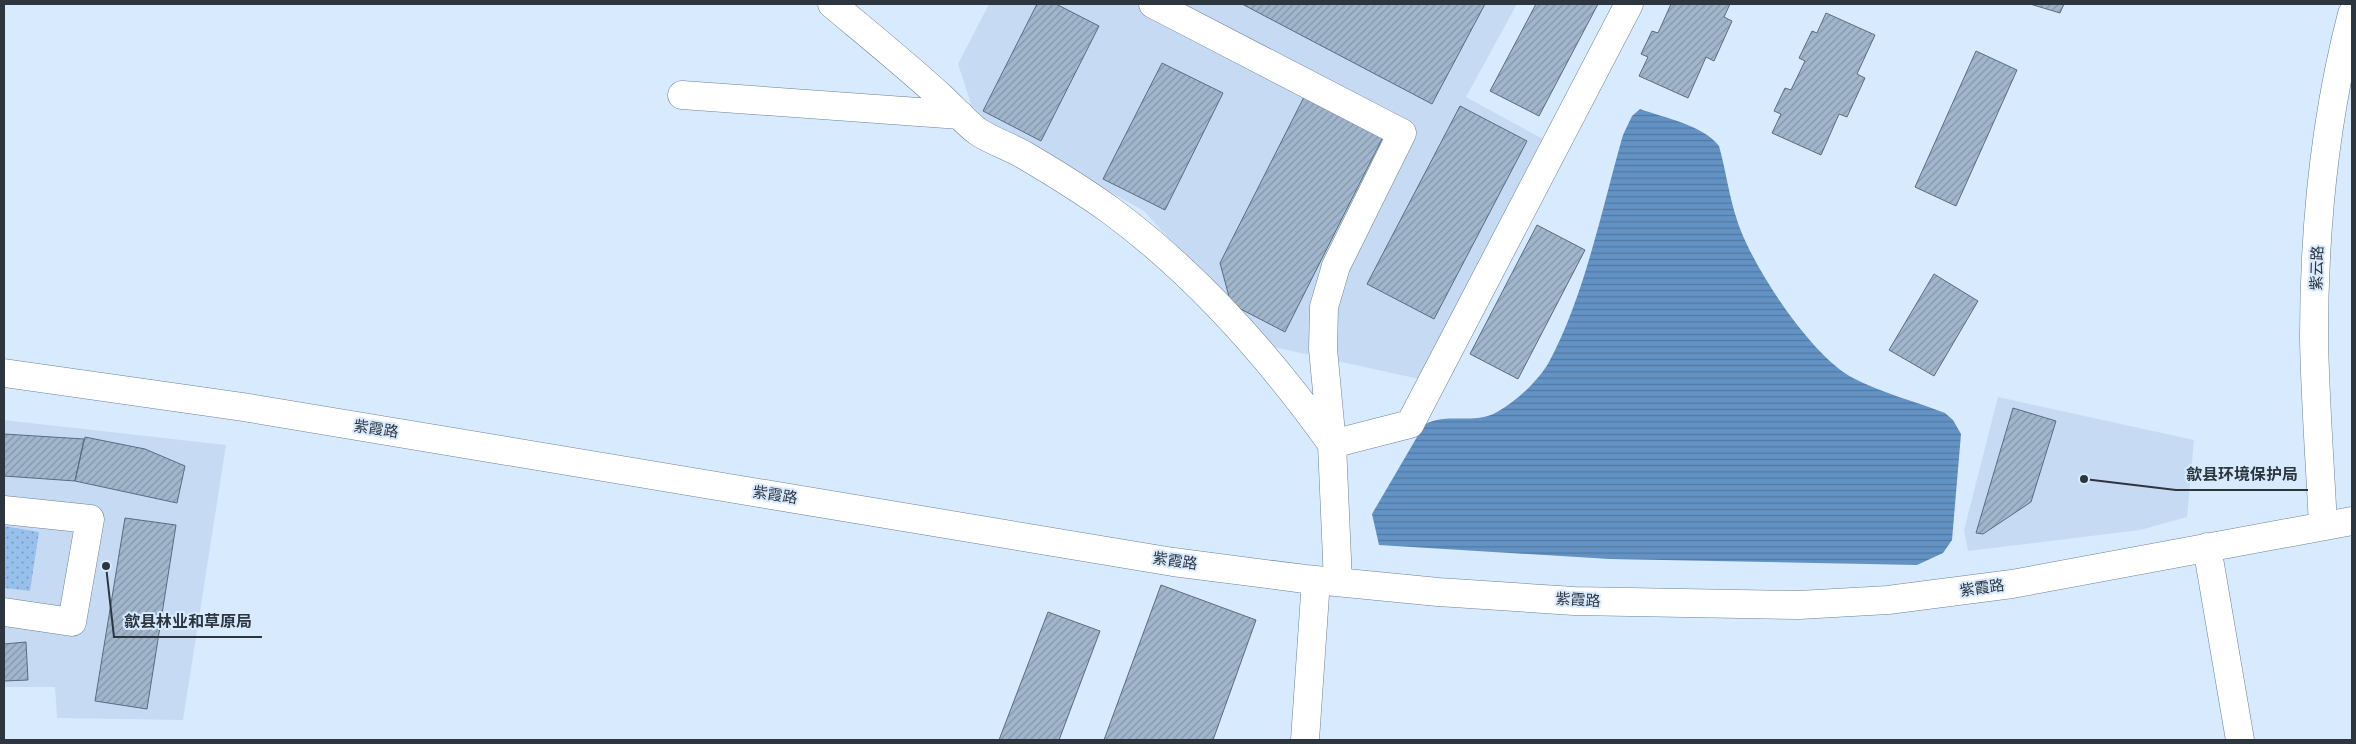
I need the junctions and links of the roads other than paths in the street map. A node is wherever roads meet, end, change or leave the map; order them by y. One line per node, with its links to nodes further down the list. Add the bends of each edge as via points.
1 (832, 4): 7 (street)
2 (1154, 4): 9 (street, via 1402,133 1336,266 1324,307 1323,349)
3 (1629, 4): 9 (street, via 1410,424)
4 (2352, 14): 5 (street, 紫云路)
5 (2345, 82): 12 (street, 紫云路, via 2322,183 2316,256 2314,338)
6 (682, 96): 7 (street)
7 (960, 115): 9 (street, via 977,131 1023,154 1110,210 1156,247 1248,335)
8 (4, 373): 14 (street, 紫霞路, via 242,407 1173,562)
9 (1332, 444): 14 (street)
10 (4, 510): 15 (street, via 90,519 72,622)
11 (2352, 521): 12 (street, 紫霞路)
12 (2324, 526): 13 (street, 紫霞路)
13 (2207, 548): 14 (street, 紫霞路, via 1950,593 1799,605 1574,601); 17 (street)
14 (1327, 581): 16 (street)
15 (4, 612)
16 (1305, 740)
17 (2240, 740)

